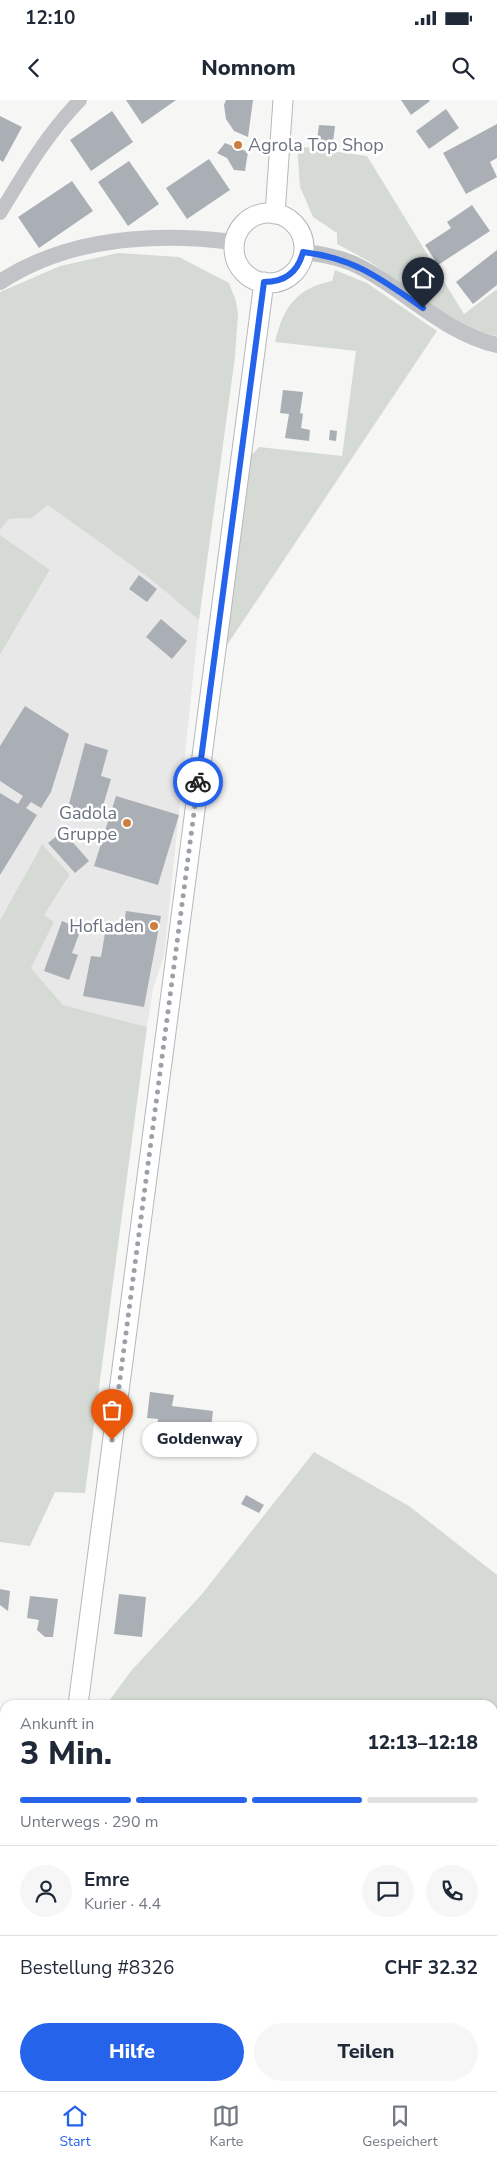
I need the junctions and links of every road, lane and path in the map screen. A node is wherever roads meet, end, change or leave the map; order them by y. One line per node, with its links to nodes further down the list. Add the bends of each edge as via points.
1 (80, 100): 3 (street, via 41,146)
2 (283, 100): 4 (main road)
3 (0, 214)
4 (275, 214): 5 (main road, via 253,217 244,223); 6 (main road, via 293,223 299,231)
5 (234, 242): 7 (street, via 175,237 118,240 54,256); 8 (main road, via 234,254 244,273)
6 (303, 252): 8 (main road, via 294,272 286,279); 9 (street, via 331,256 360,267 455,329)
7 (0, 282)
8 (264, 282): 10 (main road)
9 (497, 345)
10 (79, 1700)

